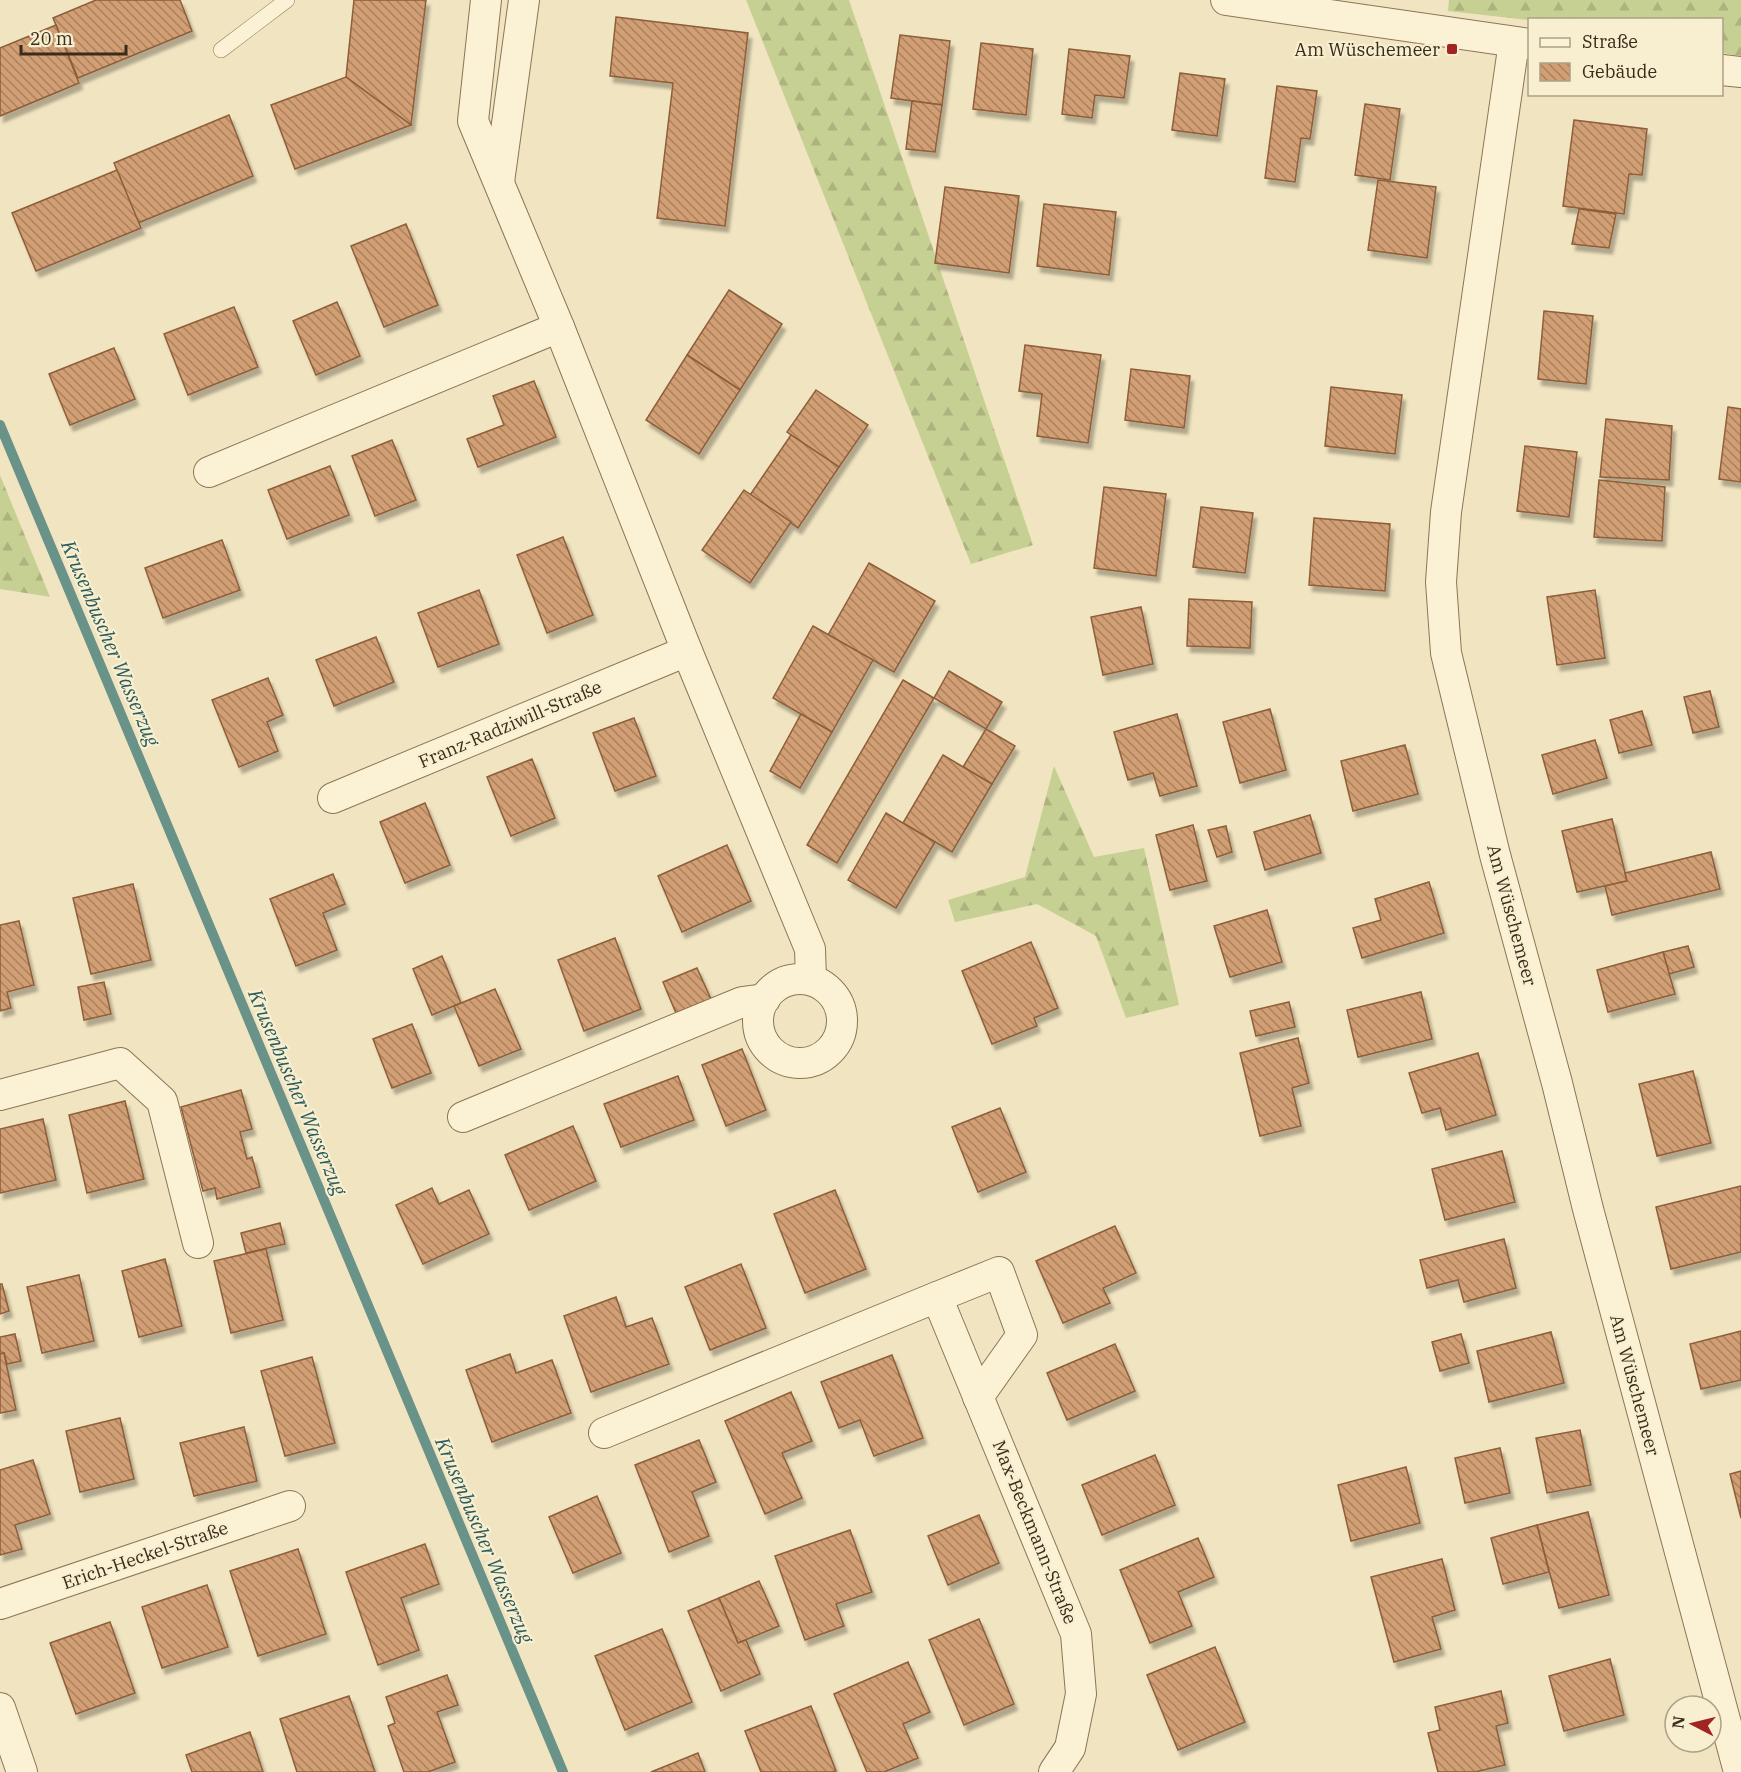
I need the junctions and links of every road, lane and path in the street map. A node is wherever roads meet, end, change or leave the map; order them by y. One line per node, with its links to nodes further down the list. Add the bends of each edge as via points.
1 (287, 0): 6 (lane)
2 (486, 0): 9 (street, via 473,121)
3 (524, 0): 9 (street)
4 (1226, 0): 5 (street)
5 (1522, 43): 27 (street, Am Wüschemeer, via 1446,512 1441,582 1446,654 1495,855)
6 (221, 50)
7 (1723, 70): 8 (street)
8 (1741, 72)
9 (499, 182): 10 (street)
10 (559, 327): 11 (street); 12 (street)
11 (209, 472)
12 (687, 651): 13 (street, Franz-Radziwill-Straße); 14 (street, via 810,949)
13 (333, 798)
14 (811, 980): 15 (street, via 785,982); 15 (street, via 824,986 841,1009 839,1038 819,1059 791,1062 768,1048 758,1024)
15 (765, 999): 17 (street, via 742,1002)
16 (0, 1095): 18 (street, via 120,1063 162,1101)
17 (462, 1117)
18 (198, 1243)
19 (937, 1297): 20 (street, Max-Beckmann-Straße); 20 (street, via 999,1272 1022,1335); 21 (street)
20 (978, 1397): 26 (street, Max-Beckmann-Straße, via 1076,1634 1081,1694 1070,1748)
21 (604, 1433)
22 (291, 1506): 23 (street, Erich-Heckel-Straße)
23 (0, 1604)
24 (0, 1708): 25 (street)
25 (22, 1772)
26 (1054, 1772)
27 (1739, 1772)

